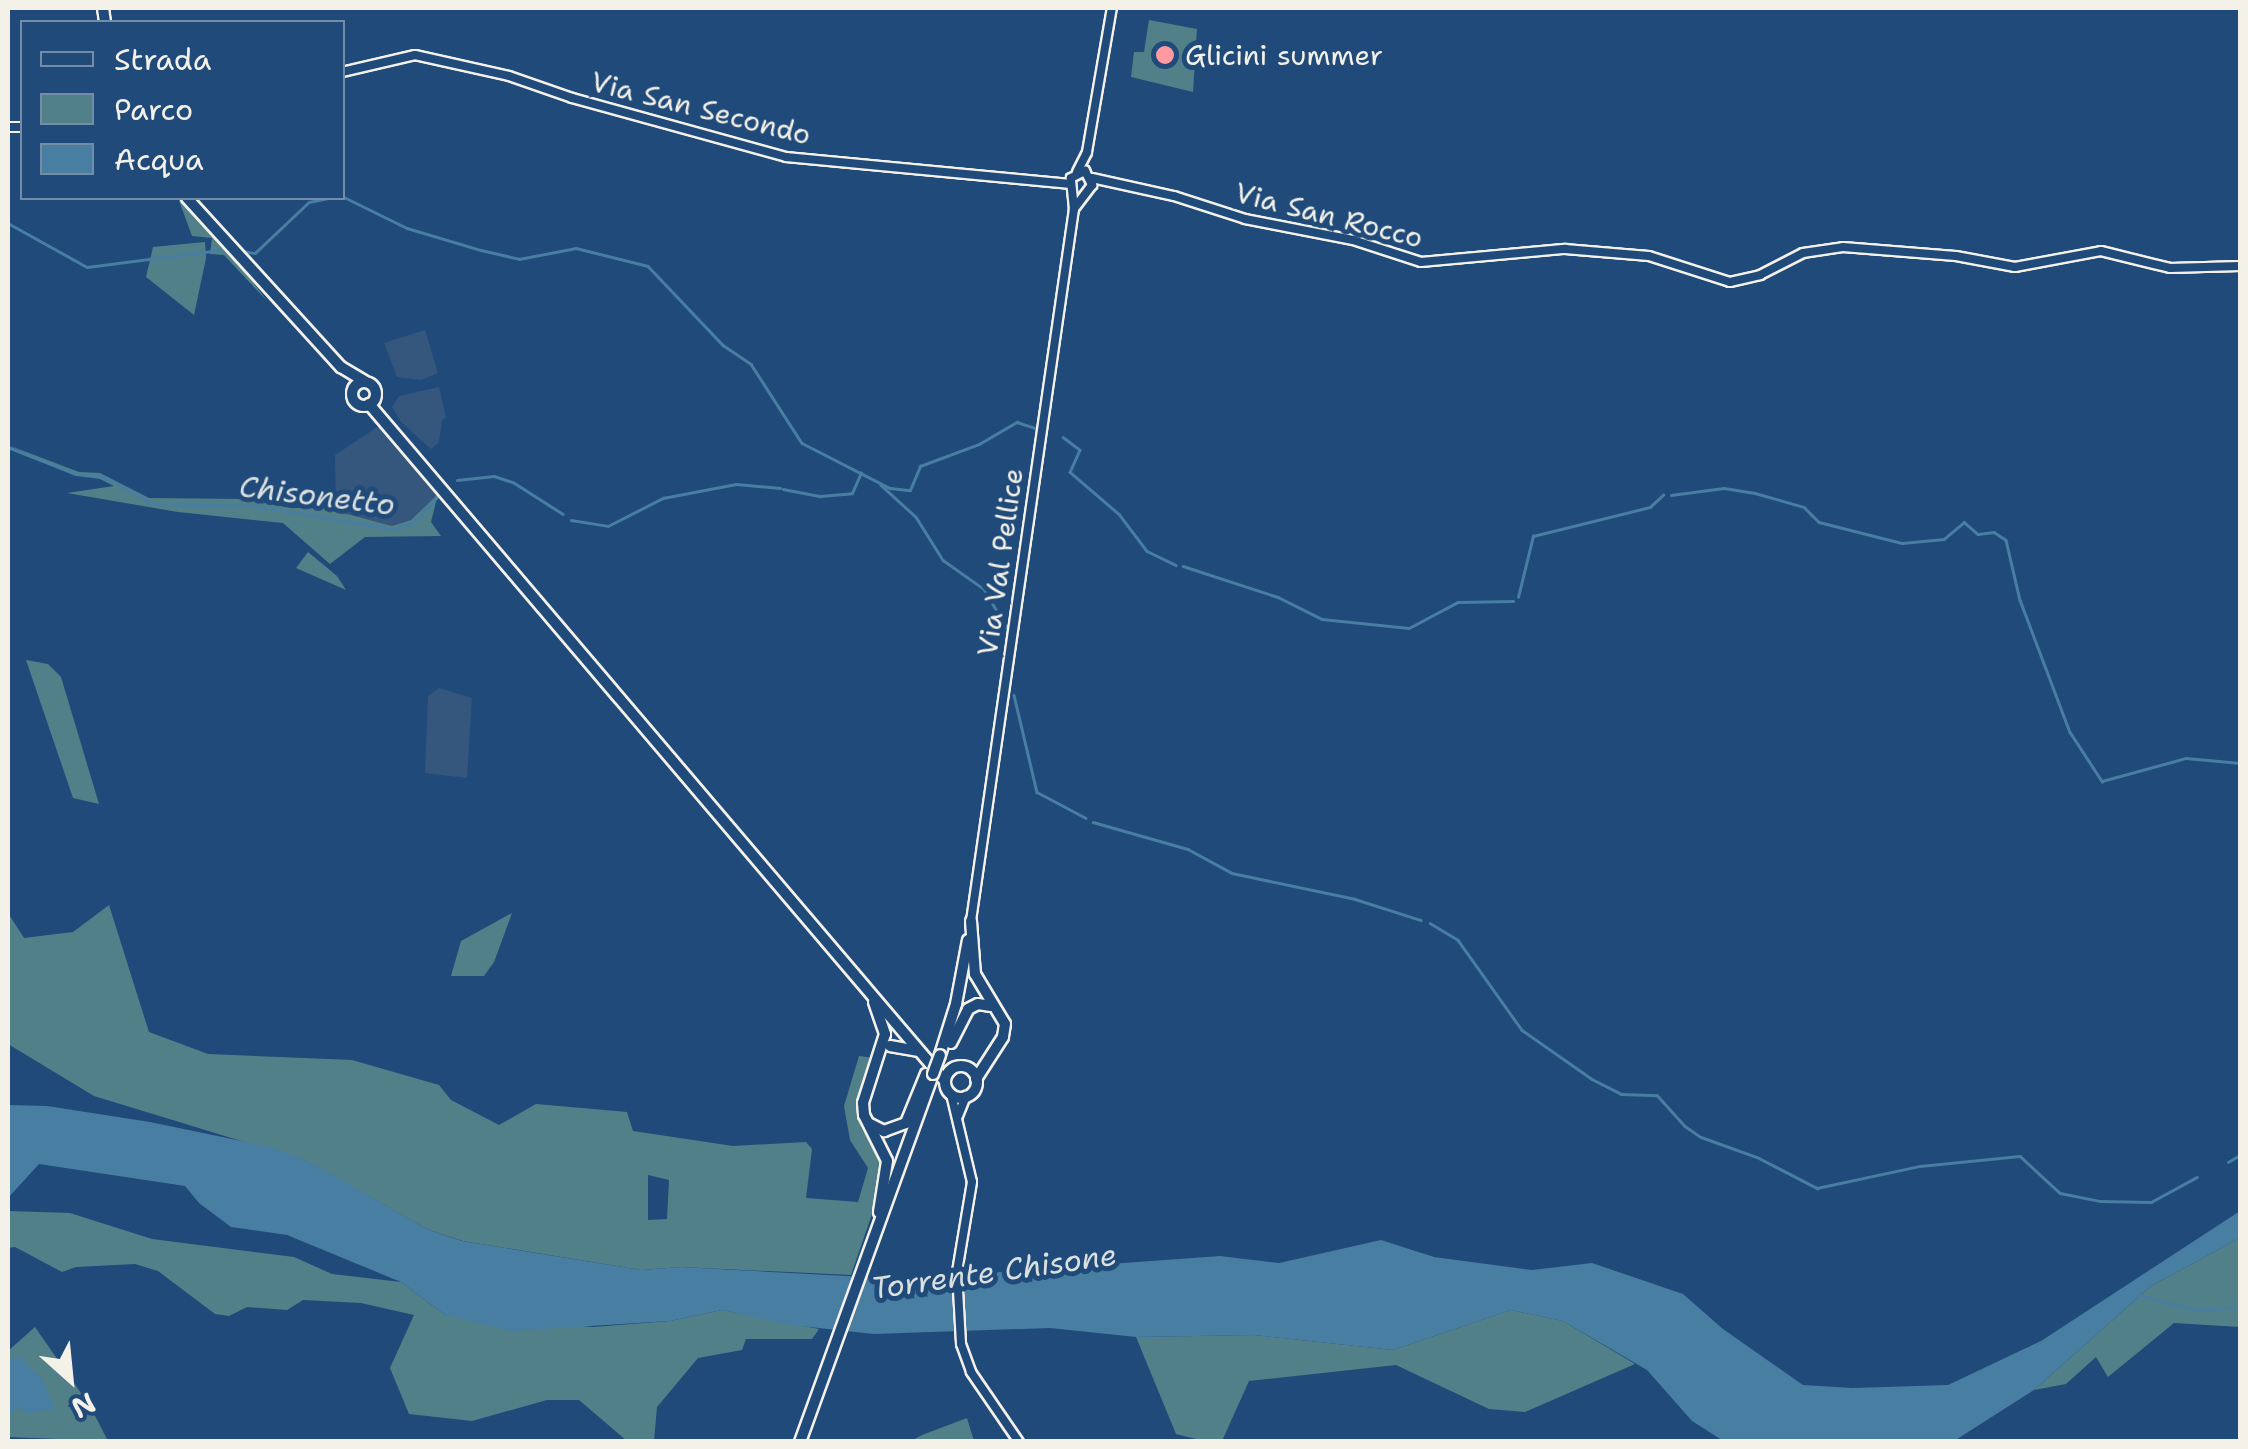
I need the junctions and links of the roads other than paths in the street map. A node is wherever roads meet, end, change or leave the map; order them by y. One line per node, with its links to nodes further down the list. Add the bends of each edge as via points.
1 (1112, 8): 3 (street)
2 (345, 71): 5 (street, Via San Secondo, via 415,55 786,157)
3 (1087, 152): 4 (street); 5 (street)
4 (1091, 176): 5 (street); 5 (street, Via San Rocco); 6 (street, Via San Rocco)
5 (1078, 183): 6 (street, Via San Rocco); 13 (street, Via Val Pellice)
6 (1112, 185): 8 (street, Via San Rocco, via 1421,262 1565,248 1649,256 1730,282 1821,248 1956,256 2015,267 2101,250 2170,268)
7 (189, 200): 9 (main road)
8 (2240, 266)
9 (341, 367): 10 (main road); 11 (main road)
10 (364, 382): 11 (main road); 12 (main road, via 373,386)
11 (352, 394): 12 (main road, via 358,404)
12 (373, 400): 14 (main road, via 472,527)
13 (971, 921): 15 (main road, via 975,974); 21 (main road)
14 (853, 973): 16 (main road); 17 (main road, via 873,1000)
15 (997, 1008): 20 (main road, via 1003,1037); 21 (main road, via 968,1009)
16 (900, 1026): 17 (main road); 18 (main road); 19 (main road)
17 (885, 1034): 18 (main road)
18 (886, 1048): 19 (main road); 27 (main road, via 863,1103)
19 (921, 1053): 21 (main road)
20 (986, 1057): 22 (main road); 23 (main road)
21 (937, 1066): 22 (main road); 24 (main road); 27 (main road, via 906,1123 884,1131); 28 (main road)
22 (958, 1067): 23 (main road)
23 (976, 1079): 25 (main road)
24 (951, 1094): 25 (main road); 26 (street)
25 (966, 1096): 26 (street)
26 (958, 1116): 30 (street, via 972,1182 958,1259 961,1344 978,1383)
27 (867, 1121): 28 (main road, via 889,1170)
28 (875, 1237): 29 (main road)
29 (800, 1442)
30 (1019, 1442)

